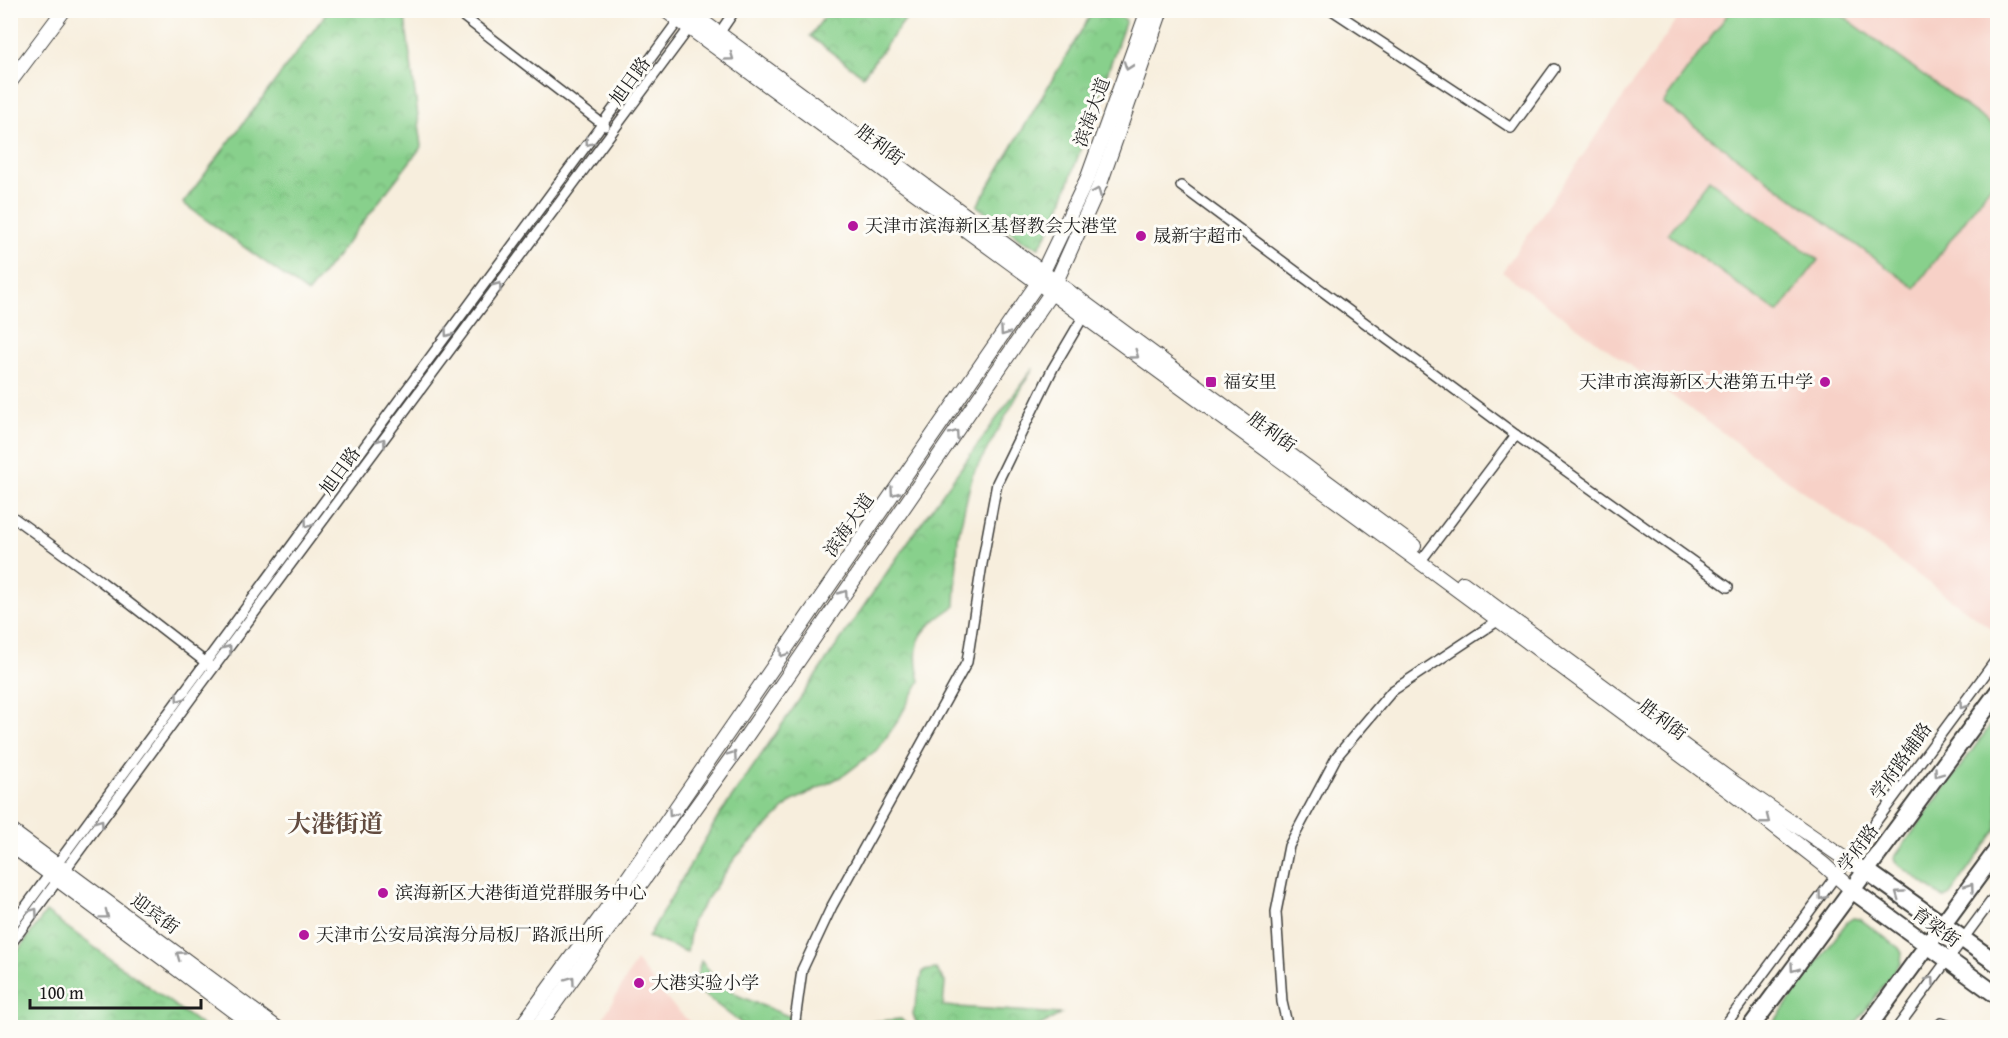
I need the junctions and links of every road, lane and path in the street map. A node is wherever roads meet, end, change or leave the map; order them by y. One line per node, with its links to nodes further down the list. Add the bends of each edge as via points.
1 (55, 10): 12 (main road)
2 (64, 10): 13 (main road)
3 (455, 10): 14 (street)
4 (665, 10): 9 (main road, 胜利街)
5 (735, 10): 10 (street)
6 (1148, 10): 17 (main road, 滨海大道, one-way to 17, via 1088,177)
7 (1161, 10): 18 (main road, 滨海大道, one-way to 7, via 1100,184)
8 (1332, 10): 11 (street, via 1511,128)
9 (687, 17): 10 (main road, 胜利街); 14 (street, 旭日路); 15 (street, 旭日路)
10 (715, 38): 17 (main road, 胜利街)
11 (1554, 69)
12 (10, 71)
13 (10, 82)
14 (602, 124): 15 (street); 26 (street, 旭日路, one-way to 26)
15 (613, 132): 26 (street, 旭日路, one-way to 15)
16 (1181, 186): 20 (street)
17 (1040, 278): 18 (main road, 胜利街); 47 (main road, 滨海大道, one-way to 47, via 603,914)
18 (1054, 289): 19 (main road, 胜利街); 22 (main road, 胜利街); 48 (main road, 滨海大道, one-way to 18, via 738,747)
19 (1083, 317): 22 (main road, 胜利街, one-way to 22); 49 (street, via 1053,368 997,483 967,662 832,906 802,970)
20 (1516, 435): 22 (street); 23 (street)
21 (10, 515): 26 (street)
22 (1423, 558): 24 (main road, 胜利街)
23 (1728, 587)
24 (1502, 617): 31 (main road, 胜利街); 34 (main road, 胜利街, one-way to 34); 50 (street, via 1392,691 1337,756 1289,846 1276,912 1282,1002)
25 (1998, 657): 31 (street, 学府路辅路, one-way to 31)
26 (210, 665): 33 (street, 旭日路)
27 (1998, 692): 32 (highway, 学府路, one-way to 32)
28 (10, 830): 33 (main road, 迎宾街)
29 (10, 844): 33 (main road, 迎宾街)
30 (1998, 849): 37 (highway, one-way to 30)
31 (1848, 861): 32 (main road, 胜利街); 34 (street, 学府路辅路)
32 (1867, 871): 35 (highway, 学府路); 37 (highway, 育梁街, one-way to 32)
33 (58, 872): 38 (street, 旭日路); 40 (street, 旭日路, one-way to 33); 45 (main road, 迎宾街, one-way to 45); 46 (main road, 迎宾街, one-way to 33)
34 (1837, 877): 35 (main road, 胜利街); 51 (street, 学府路辅路, one-way to 51)
35 (1852, 890): 41 (highway, 育梁街); 52 (highway, 学府路, one-way to 52)
36 (1998, 892): 39 (street)
37 (1943, 925): 39 (highway, 育梁街); 41 (highway)
38 (10, 928)
39 (1963, 939): 42 (street); 43 (highway, 育梁街)
40 (10, 945)
41 (1927, 945): 42 (highway, 育梁街); 53 (highway)
42 (1947, 959): 44 (highway, 育梁街); 54 (street, one-way to 42)
43 (1998, 964)
44 (1998, 996)
45 (256, 1028)
46 (277, 1028)
47 (520, 1028)
48 (537, 1028)
49 (794, 1028)
50 (1288, 1028)
51 (1723, 1028)
52 (1750, 1028)
53 (1867, 1028)
54 (1897, 1028)
55 (1935, 1028): 56 (street, via 1941,1023)
56 (1955, 1028)

